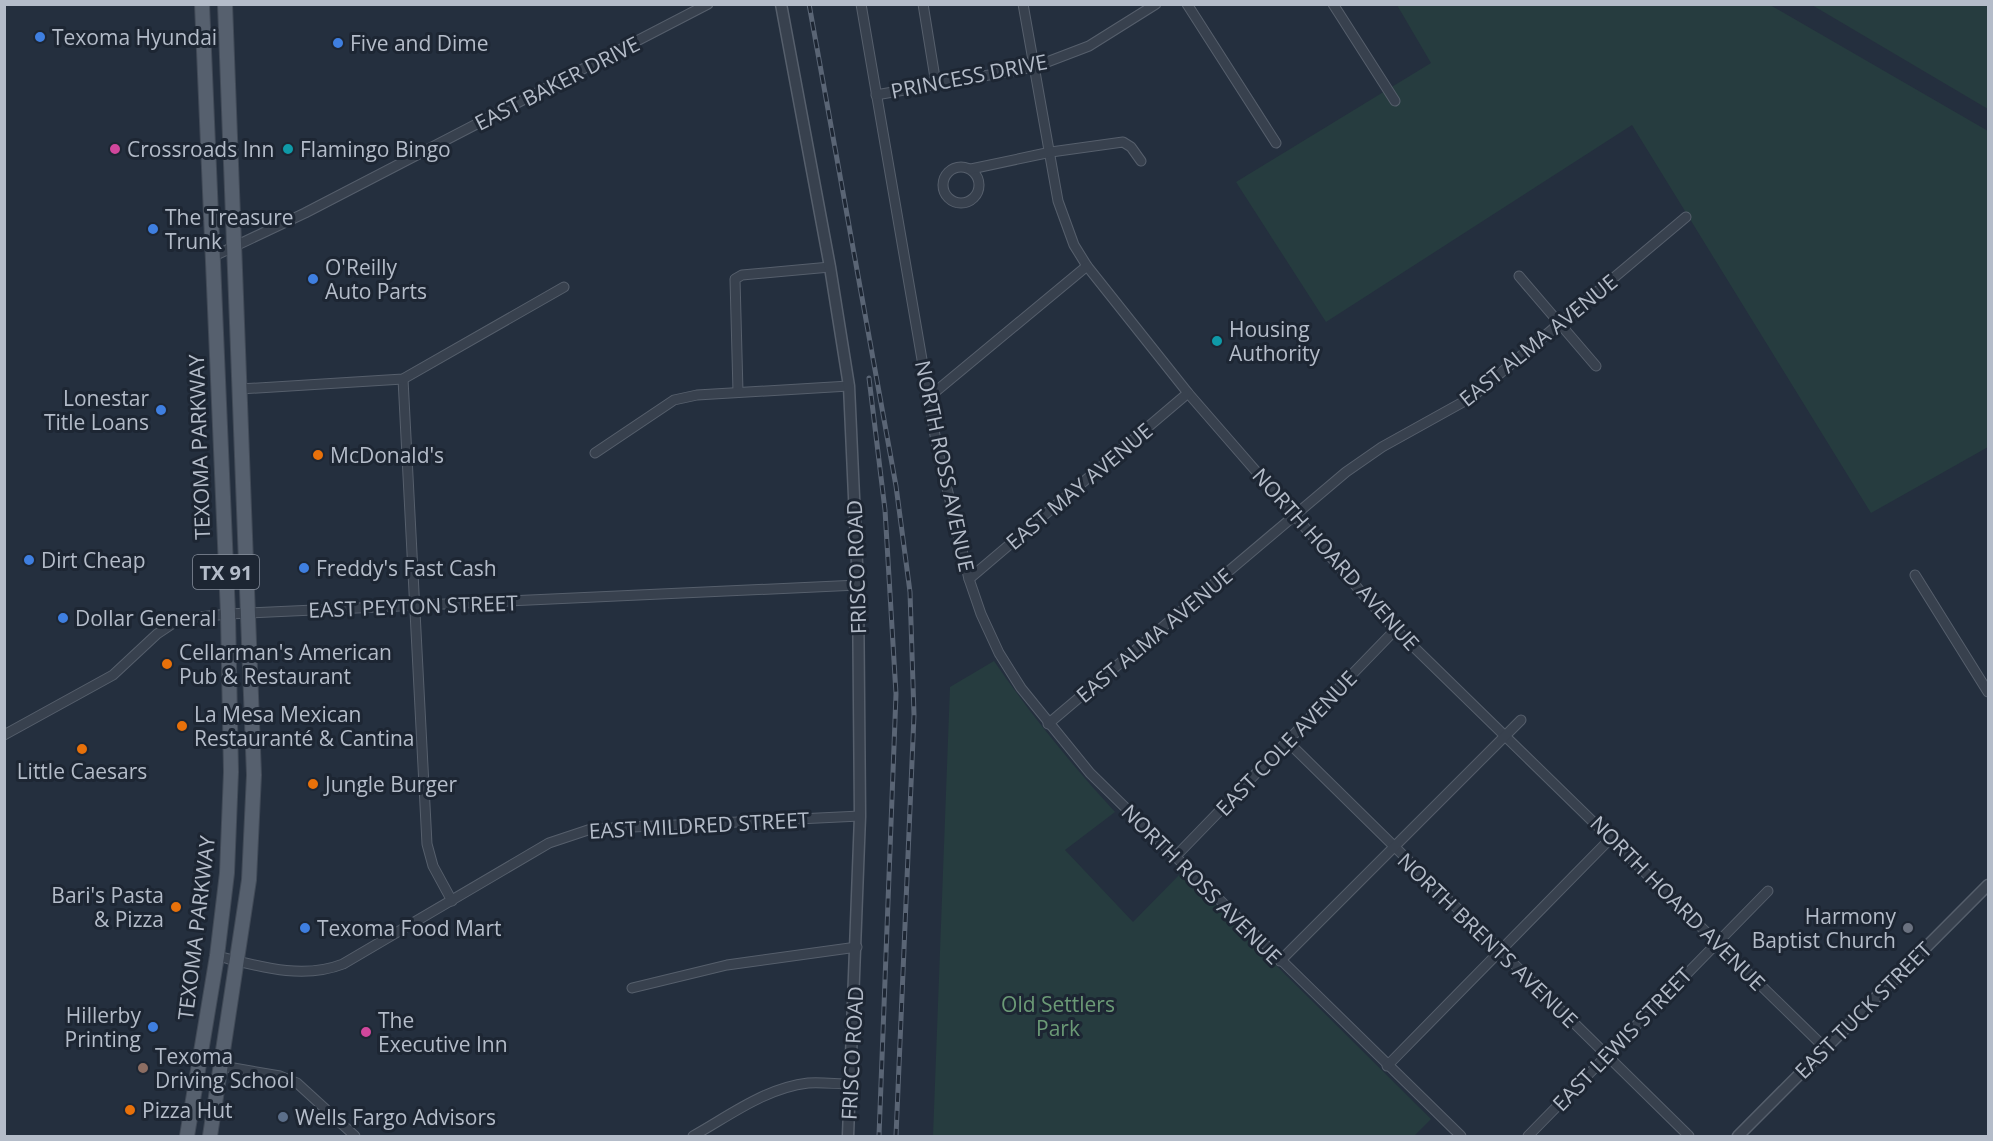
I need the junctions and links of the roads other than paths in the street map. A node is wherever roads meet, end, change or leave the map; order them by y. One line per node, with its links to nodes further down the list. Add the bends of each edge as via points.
1 (202, 4): 21 (main road, TEXOMA PARKWAY / TX 91)
2 (225, 4): 20 (main road, TEXOMA PARKWAY / TX 91)
3 (708, 4): 20 (street, EAST BAKER DRIVE)
4 (781, 4): 23 (street, FRISCO ROAD)
5 (861, 4): 13 (street, NORTH ROSS AVENUE)
6 (923, 4): 12 (street)
7 (1023, 4): 11 (street, NORTH HOARD AVENUE)
8 (1156, 4): 11 (street, PRINCESS DRIVE, via 1089,46)
9 (1187, 4): 15 (street)
10 (1333, 4): 14 (street)
11 (1034, 67): 12 (street, PRINCESS DRIVE); 16 (street, NORTH HOARD AVENUE)
12 (936, 84): 13 (street, PRINCESS DRIVE)
13 (876, 95): 33 (street, NORTH ROSS AVENUE)
14 (1395, 101)
15 (1276, 143)
16 (1051, 152): 17 (street, via 1123,142); 18 (street); 22 (street, NORTH HOARD AVENUE, via 1058,201 1074,245)
17 (1141, 161)
18 (971, 169): 18 (street, via 979,179 975,197 964,203 951,200 944,191 946,175 960,166)
19 (1686, 217): 26 (street, EAST ALMA AVENUE)
20 (234, 248): 21 (street, EAST BAKER DRIVE); 30 (main road, TEXOMA PARKWAY / TX 91)
21 (212, 257): 41 (main road, TEXOMA PARKWAY / TX 91)
22 (1087, 266): 32 (street, NORTH HOARD AVENUE); 33 (street)
23 (830, 267): 29 (street, FRISCO ROAD); 31 (street, via 742,275 735,279)
24 (1520, 276): 26 (street)
25 (564, 287): 28 (street)
26 (1560, 323): 27 (street); 35 (street, EAST ALMA AVENUE, via 1472,397 1382,447)
27 (1596, 366)
28 (403, 379): 30 (street); 39 (street)
29 (849, 386): 31 (street); 38 (street, FRISCO ROAD)
30 (240, 389): 40 (main road, TEXOMA PARKWAY / TX 91)
31 (738, 393): 34 (street, via 674,400)
32 (1188, 393): 35 (street, NORTH HOARD AVENUE); 37 (street, EAST MAY AVENUE)
33 (929, 397): 37 (street, NORTH ROSS AVENUE)
34 (595, 453)
35 (1294, 515): 42 (street, NORTH HOARD AVENUE); 45 (street, EAST ALMA AVENUE)
36 (1915, 575): 43 (street)
37 (969, 579): 45 (street, NORTH ROSS AVENUE, via 999,653)
38 (858, 585): 39 (street, EAST PEYTON STREET); 49 (street, FRISCO ROAD)
39 (417, 606): 40 (street, EAST PEYTON STREET); 55 (street, via 427,844 433,866)
40 (249, 613): 41 (street, EAST PEYTON STREET); 60 (main road, TEXOMA PARKWAY / TX 91, via 253,800 249,880)
41 (228, 614): 47 (street, EAST PEYTON STREET, via 175,622 113,675); 59 (main road, TEXOMA PARKWAY / TX 91, via 231,772 227,873)
42 (1396, 629): 46 (street, NORTH HOARD AVENUE); 48 (street, EAST COLE AVENUE)
43 (1989, 692)
44 (1521, 720): 46 (street)
45 (1048, 724): 52 (street, NORTH ROSS AVENUE, via 1090,773)
46 (1506, 734): 50 (street, NORTH HOARD AVENUE); 51 (street)
47 (4, 735)
48 (1288, 742): 51 (street, NORTH BRENTS AVENUE); 52 (street, EAST COLE AVENUE)
49 (860, 816): 55 (street, EAST MILDRED STREET, via 591,829 549,843); 57 (street, FRISCO ROAD)
50 (1612, 837): 56 (street, NORTH HOARD AVENUE); 58 (street)
51 (1393, 847): 58 (street, NORTH BRENTS AVENUE); 61 (street)
52 (1175, 857): 61 (street, NORTH ROSS AVENUE)
53 (1989, 885): 63 (street, EAST TUCK STREET)
54 (1768, 891): 56 (street, EAST LEWIS STREET)
55 (452, 901): 60 (street, EAST MILDRED STREET, via 343,964 323,971 303,973)
56 (1717, 941): 63 (street, NORTH HOARD AVENUE); 64 (street, EAST LEWIS STREET)
57 (857, 947): 62 (street, via 727,965); 67 (street, FRISCO ROAD)
58 (1499, 951): 64 (street, NORTH BRENTS AVENUE); 66 (street)
59 (217, 957): 60 (street, EAST MILDRED STREET); 68 (main road, TEXOMA PARKWAY / TX 91)
60 (238, 961): 65 (main road, TEXOMA PARKWAY / TX 91)
61 (1280, 961): 66 (street, NORTH ROSS AVENUE)
62 (632, 987)
63 (1824, 1047): 76 (street, EAST TUCK STREET)
64 (1607, 1056): 74 (street, EAST LEWIS STREET); 75 (street, NORTH BRENTS AVENUE)
65 (222, 1066): 69 (main road, TEXOMA PARKWAY / TX 91); 70 (street, via 280,1076 297,1083)
66 (1387, 1066): 73 (street, NORTH ROSS AVENUE)
67 (850, 1084): 71 (street, via 788,1087 763,1096); 72 (street, FRISCO ROAD)
68 (187, 1137)
69 (210, 1137)
70 (354, 1137)
71 (693, 1137)
72 (848, 1137)
73 (1461, 1137)
74 (1528, 1137)
75 (1689, 1137)
76 (1738, 1137)

